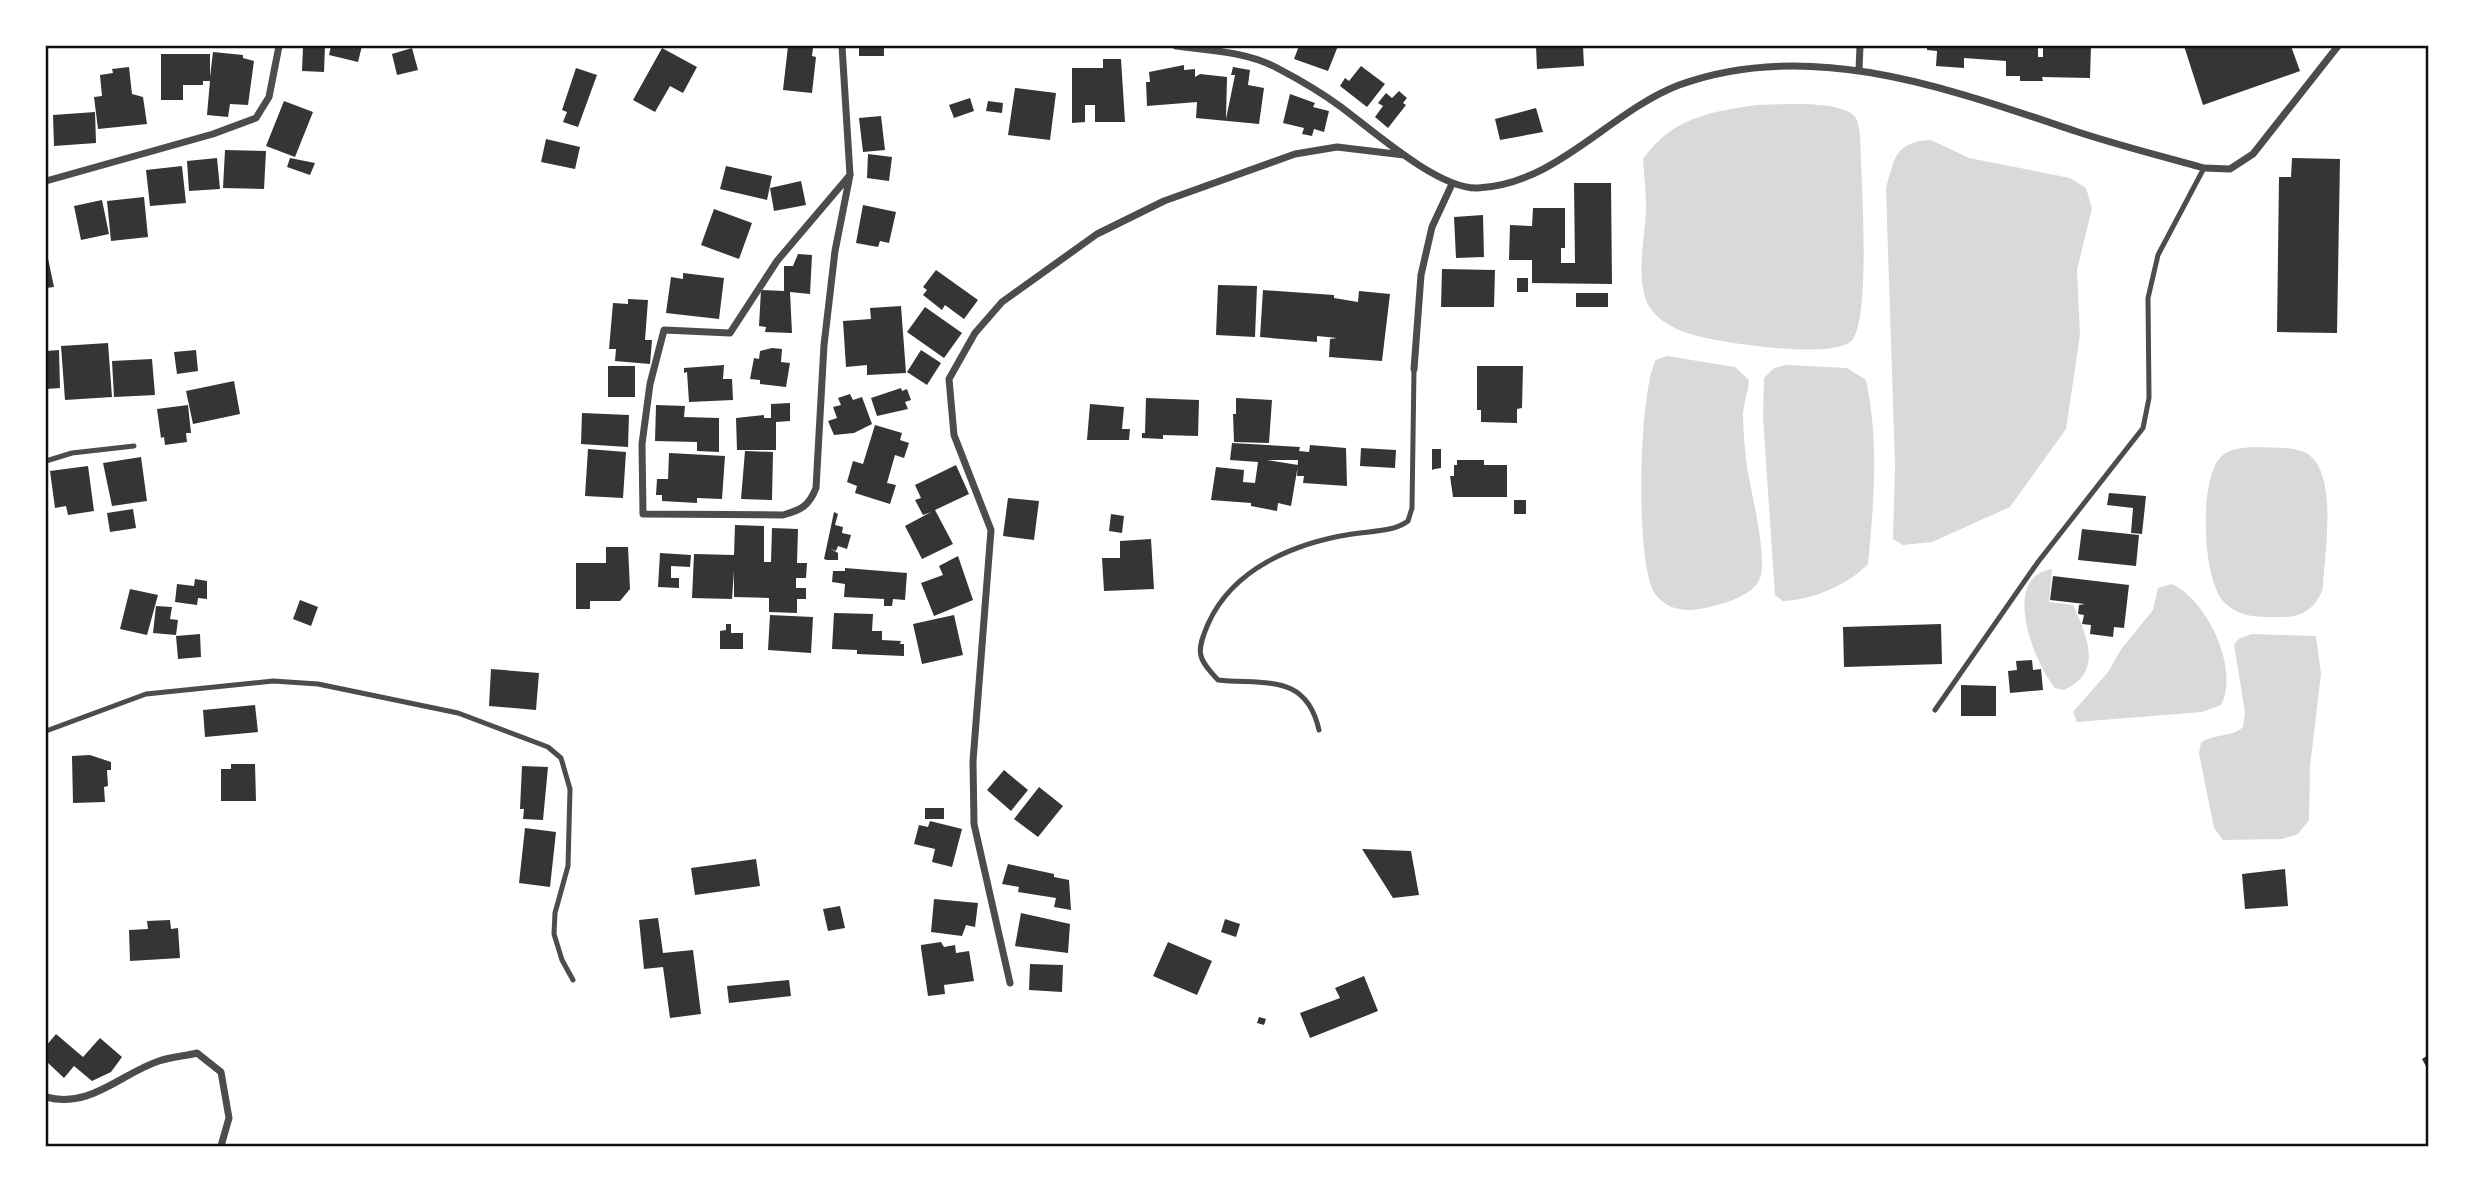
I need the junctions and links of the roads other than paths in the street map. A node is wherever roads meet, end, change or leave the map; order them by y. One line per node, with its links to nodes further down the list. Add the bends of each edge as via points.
1 (279, 46): 10 (street, via 269,97 256,118)
2 (842, 46): 9 (street)
3 (1176, 46): 7 (street, via 1233,54 1276,67 1338,104)
4 (1860, 46): 6 (street)
5 (2338, 46): 8 (street, via 2253,154 2230,169)
6 (1859, 70): 8 (street, via 1968,97); 11 (street, via 1802,64 1725,73 1678,86 1546,168 1477,188)
7 (1405, 155): 11 (street); 19 (street, via 1337,147 1294,153 1164,201 1097,234 1002,302 975,333 949,379 954,435 991,530 973,761 974,824)
8 (2204, 168): 15 (lane, via 2158,255 2148,298 2149,398 2143,428 2038,562)
9 (850, 175): 9 (street, via 835,251 816,488 811,502 800,511 783,515 643,514 642,444 650,384 664,330 730,333 777,261)
10 (46, 181)
11 (1452, 184): 12 (street, via 1432,227 1424,263)
12 (1414, 369): 16 (lane, via 1408,521 1398,527 1332,537 1273,557 1238,581 1214,610 1199,645 1202,663 1218,680 1284,686 1302,695 1314,708)
13 (134, 446): 14 (lane, via 72,453)
14 (46, 461)
15 (1935, 710)
16 (1319, 730)
17 (46, 731): 18 (lane, via 146,694 273,681 318,684 458,713 548,747 561,758 570,789 568,866 554,934)
18 (573, 980)
19 (1010, 983)
20 (46, 1097): 21 (street, via 78,1099 158,1061 197,1053 221,1072 229,1118)
21 (221, 1146)

